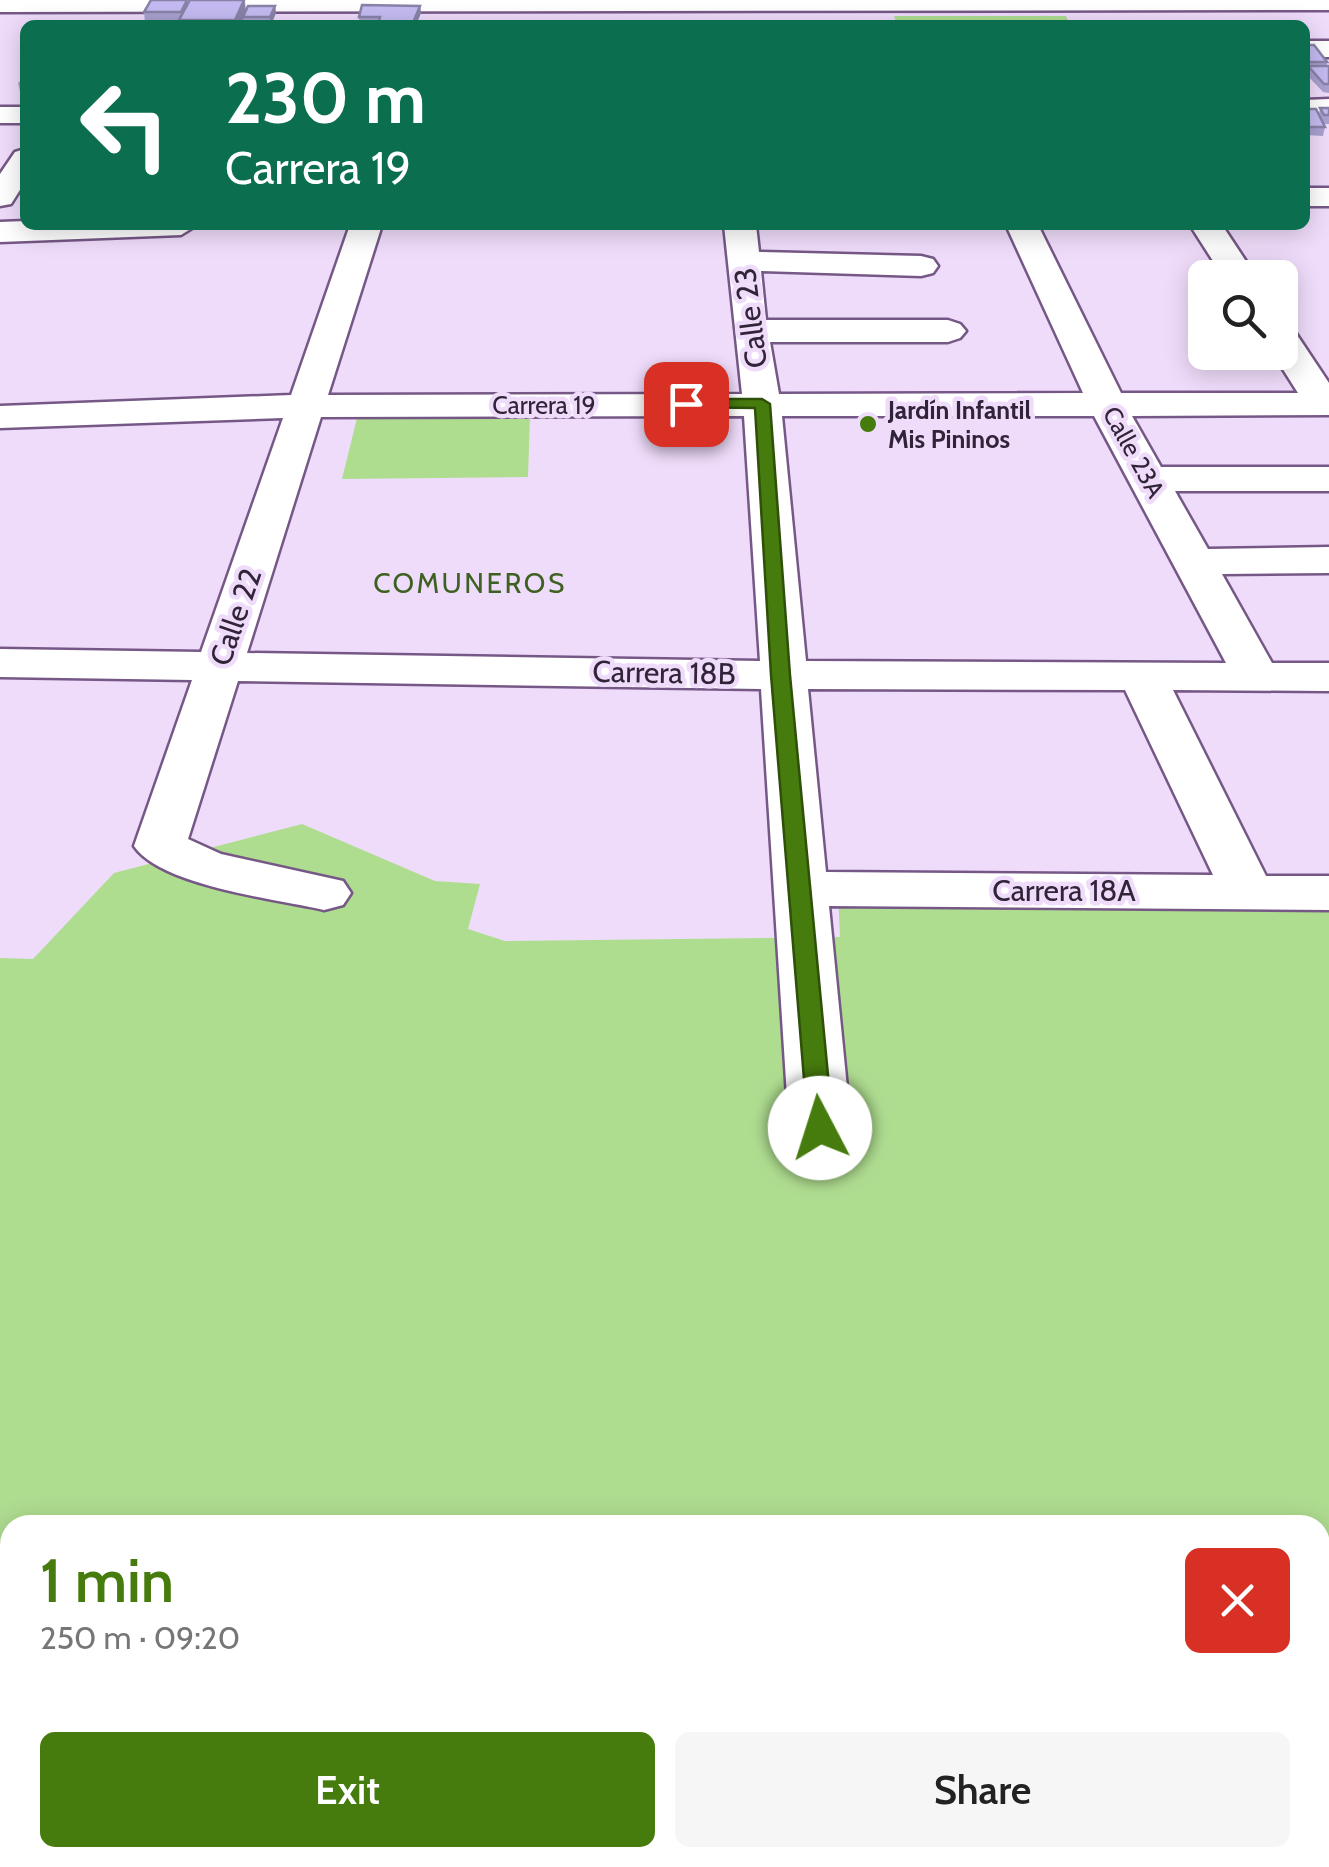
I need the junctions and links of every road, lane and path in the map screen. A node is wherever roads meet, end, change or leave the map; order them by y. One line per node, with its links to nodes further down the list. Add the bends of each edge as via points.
1 (291, 2): 5 (street); 6 (street)
2 (1177, 2): 3 (street); 8 (street)
3 (1329, 3)
4 (0, 6): 5 (street)
5 (121, 10)
6 (437, 10): 7 (street)
7 (721, 10): 9 (street)
8 (1065, 10): 9 (street)
9 (880, 14)
10 (20, 166): 11 (street)
11 (0, 197)
12 (52, 230): 16 (street)
13 (364, 230): 25 (street, Calle 22)
14 (1024, 230): 26 (street, Calle 23A)
15 (1209, 230): 18 (street)
16 (0, 232)
17 (742, 243): 19 (street); 20 (street, Calle 23)
18 (1229, 260)
19 (922, 266)
20 (750, 331): 21 (street); 23 (street, Calle 23)
21 (948, 331)
22 (1298, 363): 24 (street)
23 (762, 404): 25 (street, Carrera 19); 26 (street, Carrera 19); 36 (street, Calle 23)
24 (1326, 404): 26 (street, Carrera 19)
25 (309, 406): 27 (street, Carrera 19); 33 (street, Calle 22)
26 (1108, 406): 28 (street, Calle 23A)
27 (0, 417)
28 (1148, 478): 29 (street); 31 (street, Calle 23A)
29 (1329, 479)
30 (1329, 560): 31 (street)
31 (1194, 562): 35 (street, Calle 23A)
32 (0, 663): 33 (street, Carrera 18B)
33 (219, 667): 36 (street, Carrera 18B); 40 (street, Calle 22, via 160,846 206,867)
34 (1141, 674): 35 (street, Carrera 18B); 36 (street, Carrera 18B); 41 (street)
35 (1256, 674): 37 (street, Carrera 18B)
36 (780, 675): 38 (street, Calle 23)
37 (1329, 677)
38 (800, 889): 41 (street, Carrera 18A); 42 (street, Calle 23)
39 (1329, 892): 41 (street, Carrera 18A)
40 (324, 893)
41 (1248, 893)
42 (820, 1128)

